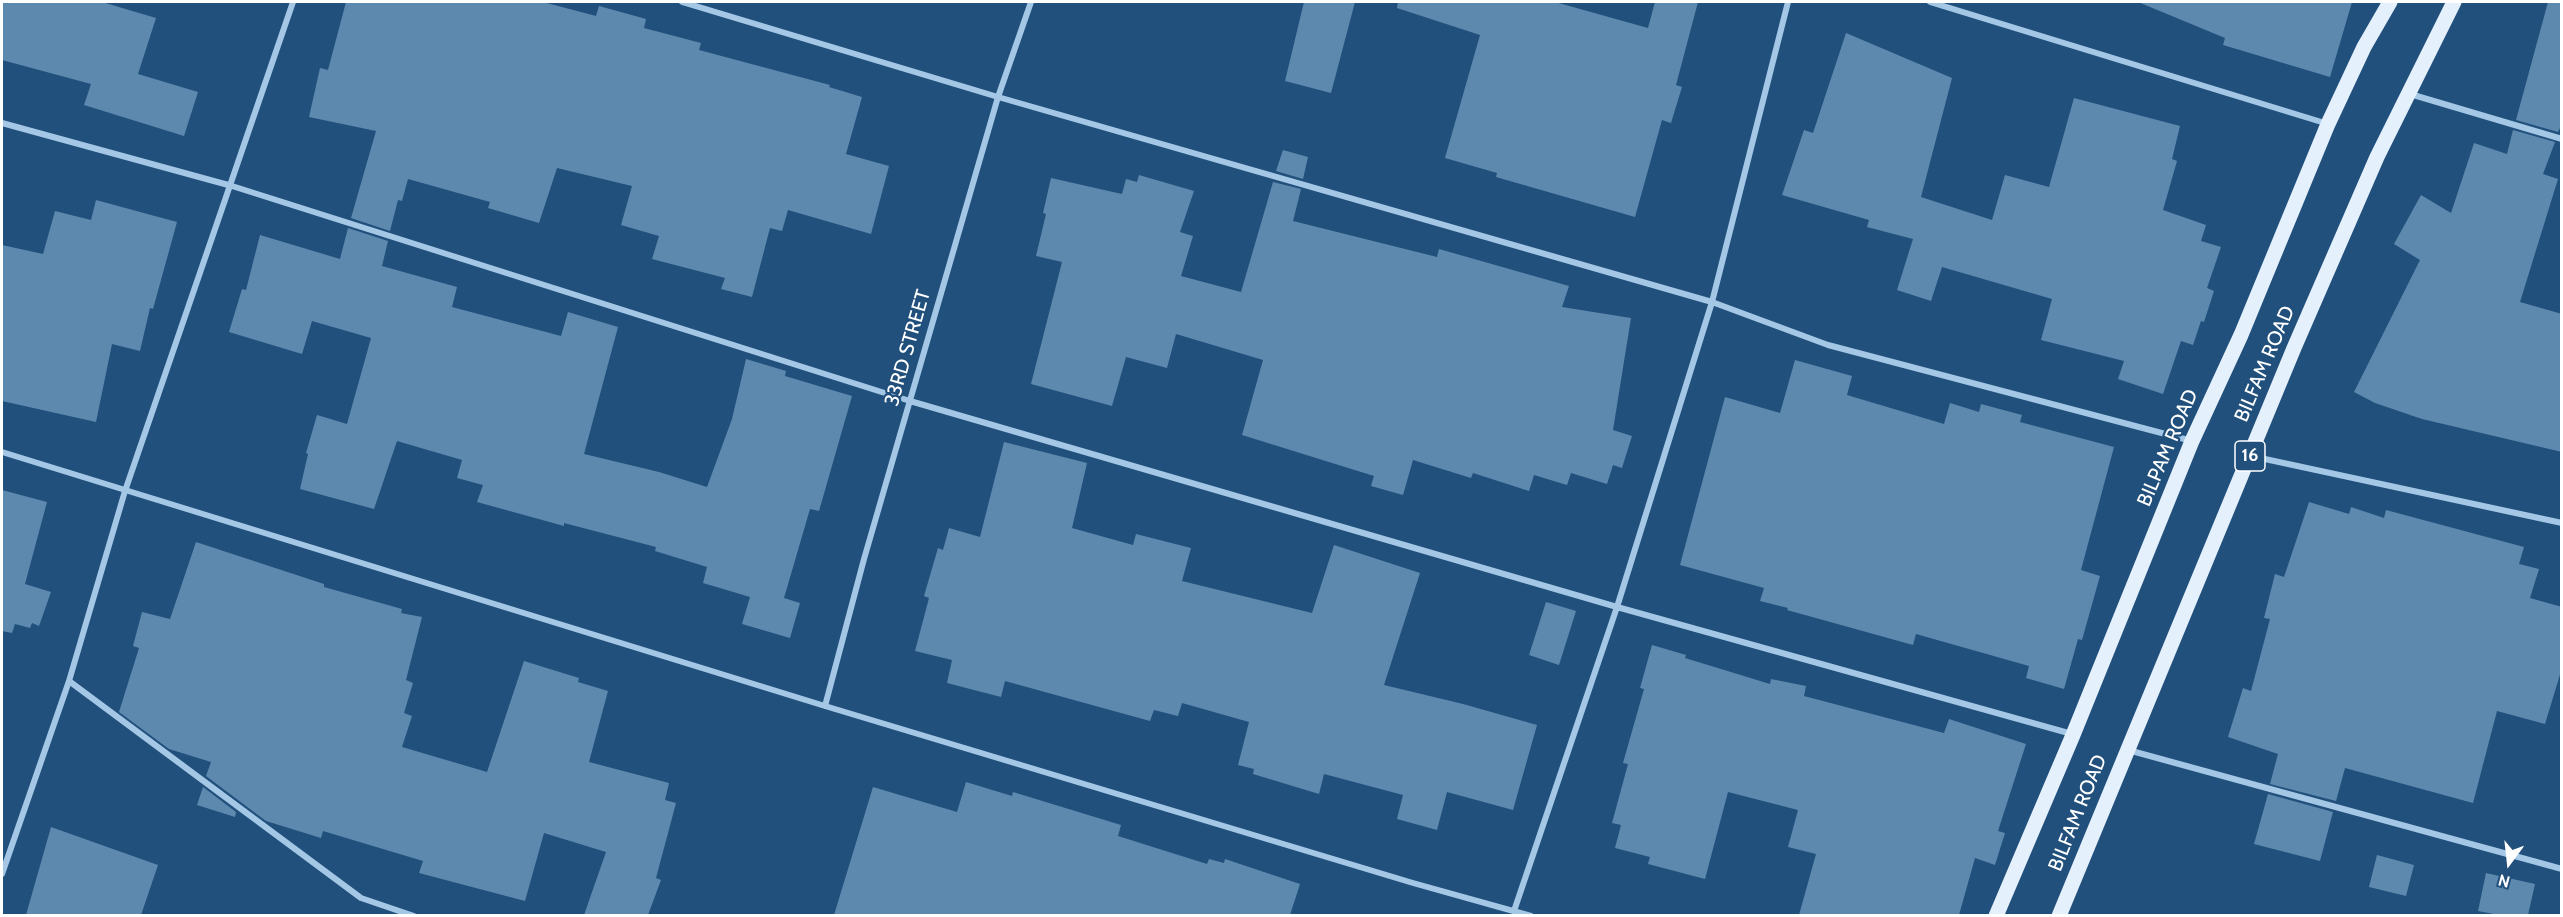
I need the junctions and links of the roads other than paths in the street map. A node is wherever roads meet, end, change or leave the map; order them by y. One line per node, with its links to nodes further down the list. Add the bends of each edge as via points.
1 (293, 2): 13 (street)
2 (682, 2): 9 (street)
3 (1031, 2): 9 (street, 33RD STREET)
4 (1788, 2): 14 (street)
5 (1930, 2): 11 (street)
6 (2390, 2): 11 (main road, BILPAM ROAD)
7 (2454, 2): 8 (main road, BILFAM ROAD / 16)
8 (2407, 93): 12 (street); 18 (main road, BILFAM ROAD / 16)
9 (998, 97): 14 (street); 15 (street, 33RD STREET)
10 (2, 123): 13 (street)
11 (2328, 124): 16 (main road, BILPAM ROAD, via 2241,335)
12 (2562, 139)
13 (232, 186): 15 (street); 19 (street)
14 (1712, 302): 16 (street, via 1828,345); 21 (street)
15 (910, 401): 21 (street); 23 (street, 33RD STREET)
16 (2192, 441): 24 (main road, BILPAM ROAD)
17 (2, 452): 19 (street)
18 (2250, 456): 20 (street); 25 (main road, BILFAM ROAD / 16)
19 (125, 491): 22 (street); 23 (street)
20 (2562, 523)
21 (1617, 607): 24 (street); 28 (street)
22 (69, 681): 27 (street); 29 (street, via 361,898)
23 (825, 706): 28 (street)
24 (2073, 735): 31 (main road, BILPAM ROAD)
25 (2127, 750): 26 (street); 32 (main road, BILFAM ROAD / 16)
26 (2562, 869)
27 (2, 874)
28 (1514, 911): 30 (street)
29 (414, 915)
30 (1531, 915)
31 (1996, 915)
32 (2059, 915)

